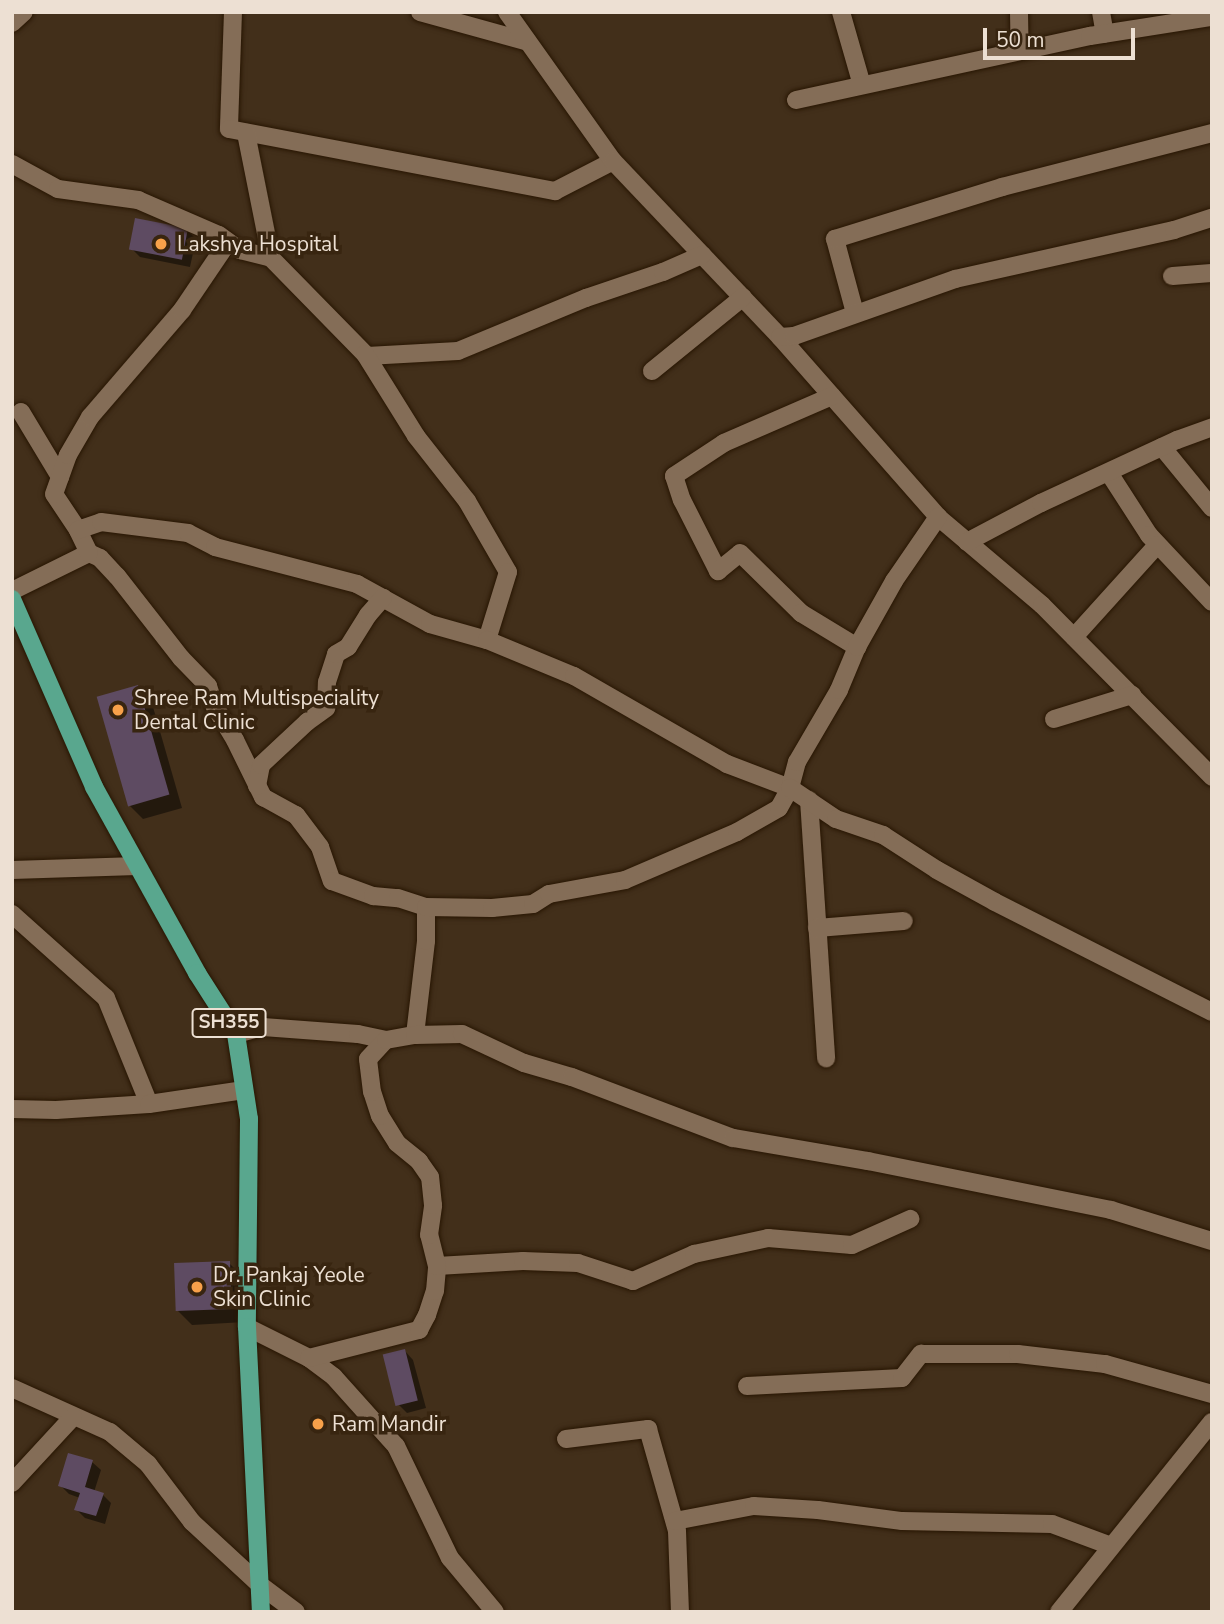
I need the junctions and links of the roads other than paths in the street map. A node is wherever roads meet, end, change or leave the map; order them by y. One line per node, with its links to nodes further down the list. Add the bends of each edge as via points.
1 (24, 12): 10 (street)
2 (233, 12): 16 (street, via 229,129)
3 (420, 12): 12 (street)
4 (506, 12): 12 (street)
5 (841, 12): 14 (street)
6 (1019, 12): 13 (street)
7 (1101, 12): 11 (street)
8 (1182, 17): 9 (street); 11 (street)
9 (1212, 17)
10 (12, 23)
11 (1105, 34): 13 (street)
12 (528, 42): 18 (street)
13 (1020, 51): 14 (street)
14 (862, 85): 15 (street)
15 (796, 100)
16 (246, 133): 18 (street, via 555,191); 23 (street)
17 (1212, 133): 27 (street, via 1002,187 835,239)
18 (613, 161): 22 (street)
19 (12, 164): 21 (street, via 58,189 138,200)
20 (1212, 218): 27 (street, via 955,279)
21 (228, 242): 23 (street); 36 (street, via 182,310 90,417)
22 (702, 255): 26 (street); 29 (street, via 458,352)
23 (271, 258): 29 (street)
24 (1212, 272): 25 (street)
25 (1172, 276)
26 (743, 297): 28 (street); 30 (street)
27 (855, 313): 28 (street)
28 (780, 337): 31 (street)
29 (365, 354): 48 (street, via 416,436 467,500 508,572)
30 (652, 371)
31 (832, 396): 38 (street); 49 (street, via 724,443 674,476 718,571 740,553 801,613)
32 (21, 412): 36 (street)
33 (1212, 427): 34 (street)
34 (1162, 447): 35 (street); 37 (street)
35 (1109, 473): 40 (street); 41 (street)
36 (60, 477): 39 (street, via 54,494)
37 (1212, 508)
38 (938, 517): 40 (street); 49 (street)
39 (78, 530): 42 (street); 44 (street, via 101,522 188,533 215,547 357,584)
40 (967, 542): 47 (street)
41 (1157, 545): 46 (street); 47 (street)
42 (89, 553): 43 (street); 53 (street, via 117,576 208,687)
43 (12, 591)
44 (383, 598): 48 (street, via 430,624); 53 (street, via 348,647 336,653 327,682 326,708 261,765)
45 (12, 599): 56 (main road, SH355, via 94,787)
46 (1212, 602)
47 (1074, 637): 50 (street)
48 (487, 640): 54 (street, via 574,676 727,764)
49 (857, 647): 54 (street, via 839,690 797,762)
50 (1132, 695): 51 (street); 52 (street)
51 (1054, 719)
52 (1212, 777)
53 (257, 786): 58 (street, via 263,797 296,815 320,847 332,881 373,896)
54 (790, 788): 55 (street); 58 (street, via 779,808 737,832 625,880 549,894 533,904)
55 (809, 800): 61 (street); 62 (street, via 836,819 883,835 995,902)
56 (137, 866): 57 (street); 63 (main road, SH355)
57 (12, 870)
58 (426, 907): 64 (street)
59 (12, 914): 68 (street, via 106,998)
60 (904, 921): 61 (street)
61 (817, 928): 66 (street)
62 (1212, 1012)
63 (236, 1034): 65 (street, via 262,1027 358,1034); 67 (main road, SH355)
64 (415, 1035): 65 (street); 71 (street, via 461,1034 524,1063 733,1138 1111,1210)
65 (386, 1041): 72 (street, via 368,1059 372,1092 397,1143 430,1177 429,1235)
66 (826, 1058)
67 (244, 1090): 68 (street); 73 (main road, SH355, via 249,1119)
68 (149, 1104): 69 (street)
69 (12, 1109)
70 (910, 1219): 72 (street, via 852,1245 768,1238 694,1254 633,1281 578,1262)
71 (1212, 1241)
72 (437, 1266): 74 (street, via 435,1291 419,1330)
73 (247, 1327): 74 (street); 84 (main road, SH355)
74 (309, 1358): 87 (street, via 334,1377 396,1446 450,1558)
75 (747, 1386): 77 (street, via 902,1378 920,1354 1018,1354 1105,1364)
76 (12, 1388): 78 (street)
77 (1212, 1394)
78 (73, 1418): 81 (street); 84 (street, via 110,1432 148,1464 192,1522)
79 (1212, 1422): 83 (street)
80 (566, 1439): 82 (street, via 648,1429)
81 (12, 1483)
82 (675, 1521): 83 (street, via 754,1506 902,1521 1052,1524); 88 (street)
83 (1111, 1546): 89 (street)
84 (260, 1585): 85 (main road, SH355); 86 (street)
85 (261, 1612)
86 (296, 1612)
87 (495, 1612)
88 (680, 1612)
89 (1059, 1612)

